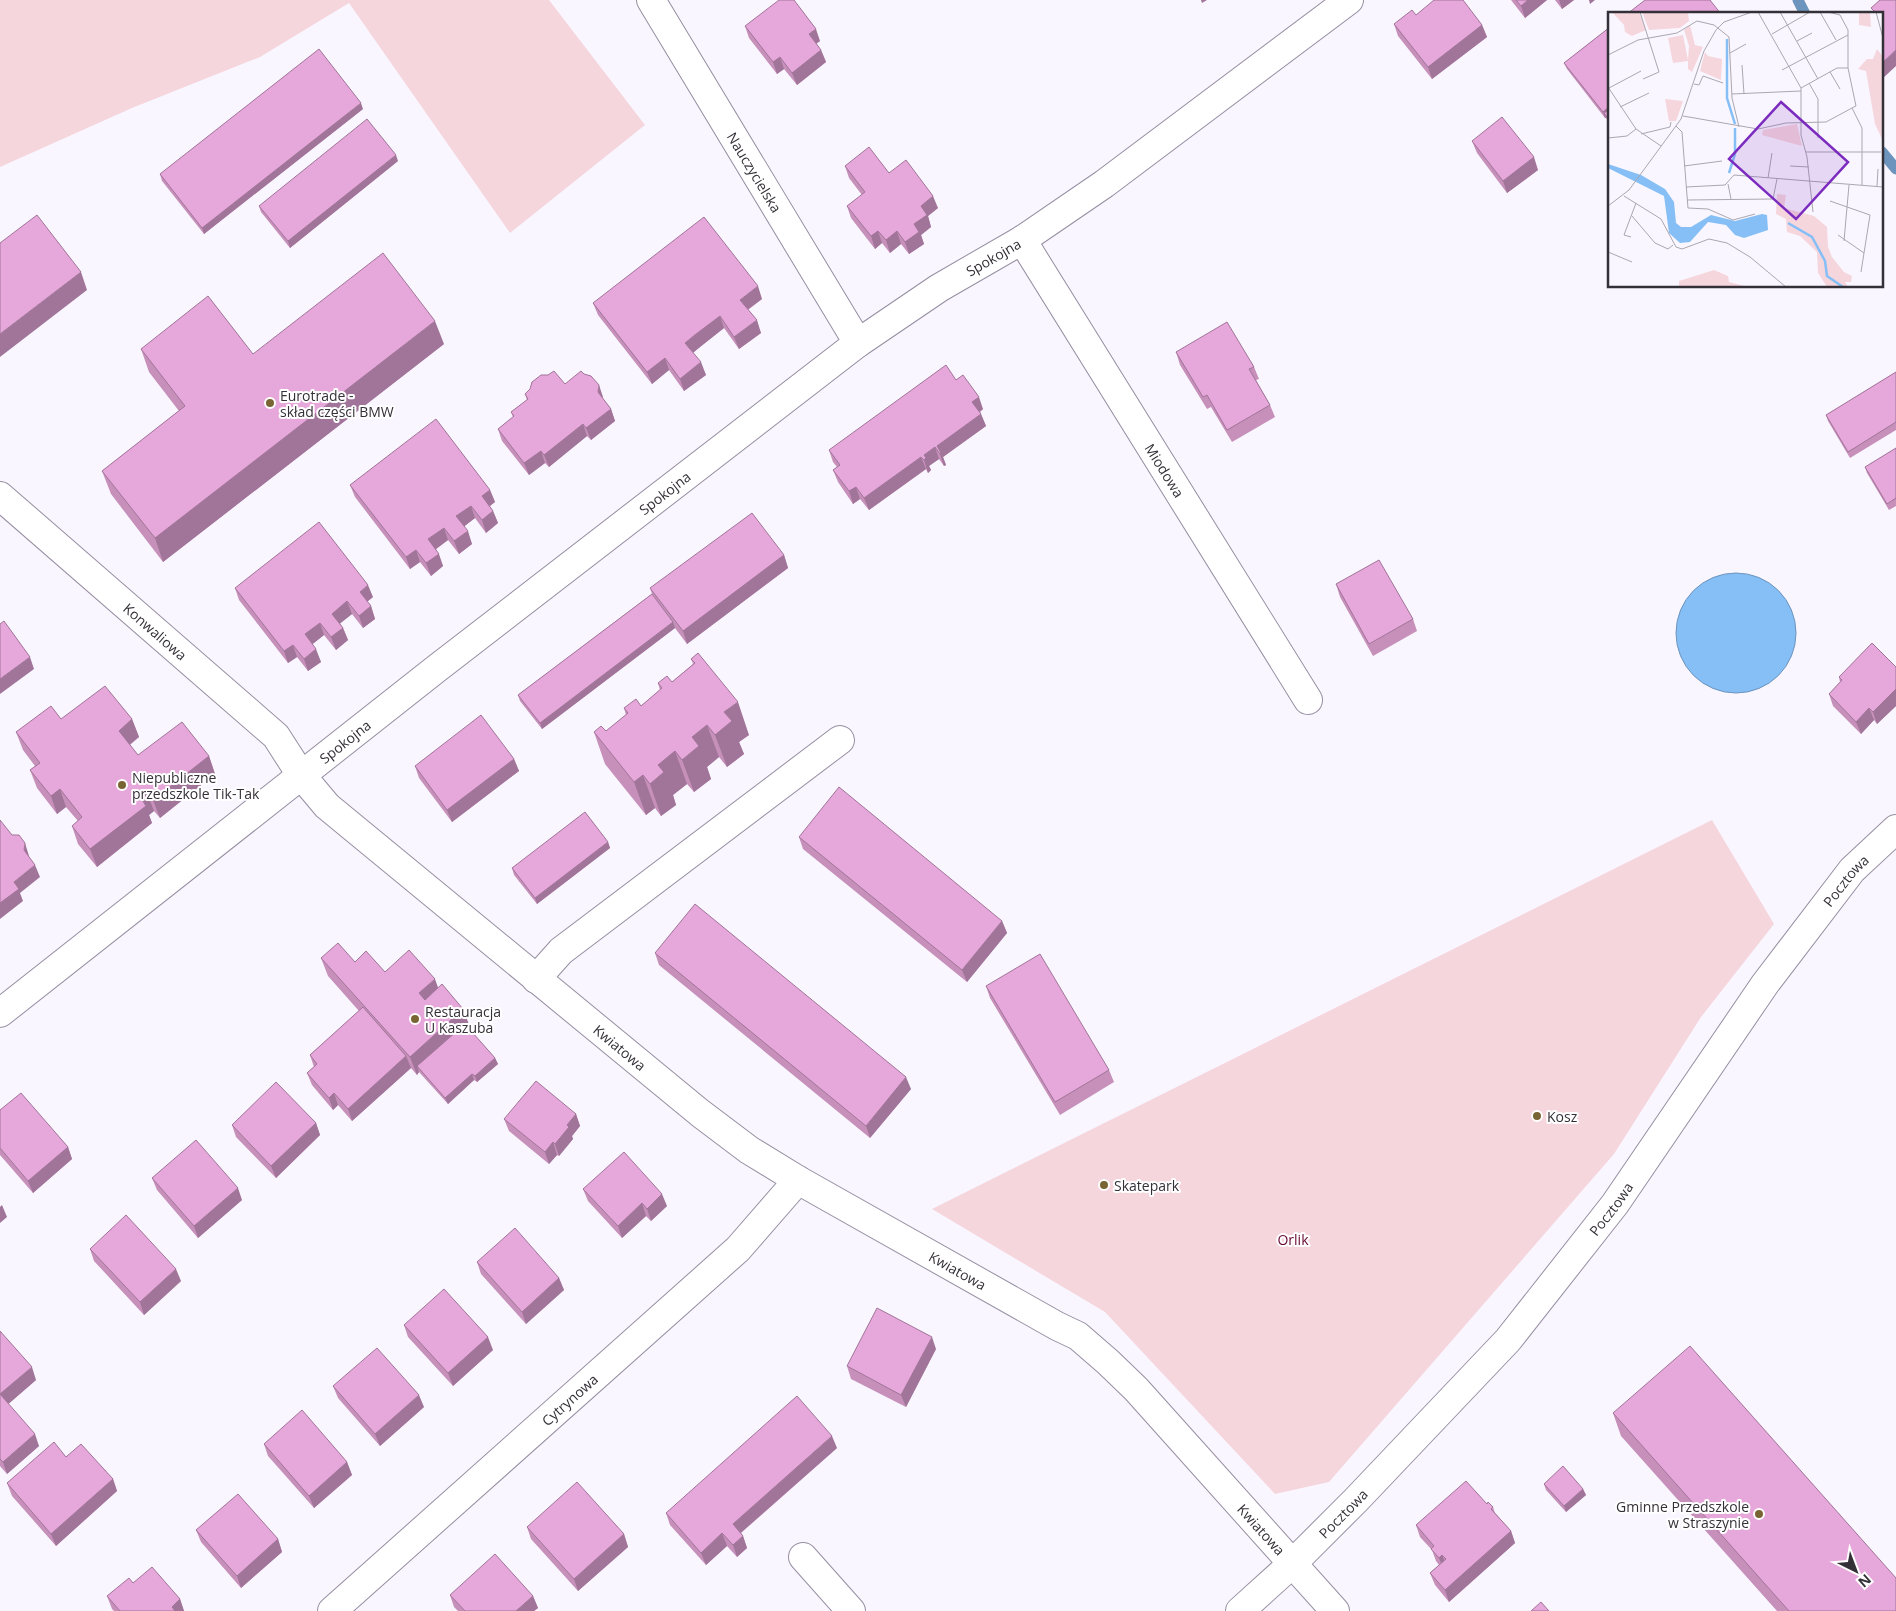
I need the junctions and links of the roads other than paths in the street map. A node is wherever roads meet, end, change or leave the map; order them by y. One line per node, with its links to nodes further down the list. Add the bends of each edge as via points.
1 (652, 0): 4 (street, Nauczycielska)
2 (1349, 0): 3 (street, Spokojna, via 1104,184)
3 (1022, 240): 4 (street, Spokojna, via 939,288); 6 (street, Miodowa)
4 (858, 343): 8 (street, Spokojna)
5 (0, 496): 8 (street, Konwaliowa, via 276,736)
6 (1308, 700)
7 (840, 740): 10 (street, via 561,951)
8 (301, 775): 10 (street, Kwiatowa, via 327,806); 11 (street, Spokojna)
9 (1896, 829): 14 (street, Pocztowa, via 1852,870 1765,984 1615,1204 1508,1340)
10 (536, 979): 12 (street, Kwiatowa, via 700,1113 749,1150)
11 (0, 1014)
12 (798, 1180): 14 (street, Kwiatowa, via 1078,1336 1136,1389); 15 (street, Cytrynowa, via 738,1249)
13 (803, 1557): 16 (street)
14 (1293, 1563): 17 (street, Pocztowa); 18 (street, Kwiatowa)
15 (332, 1611)
16 (850, 1611)
17 (1240, 1611)
18 (1335, 1611)

